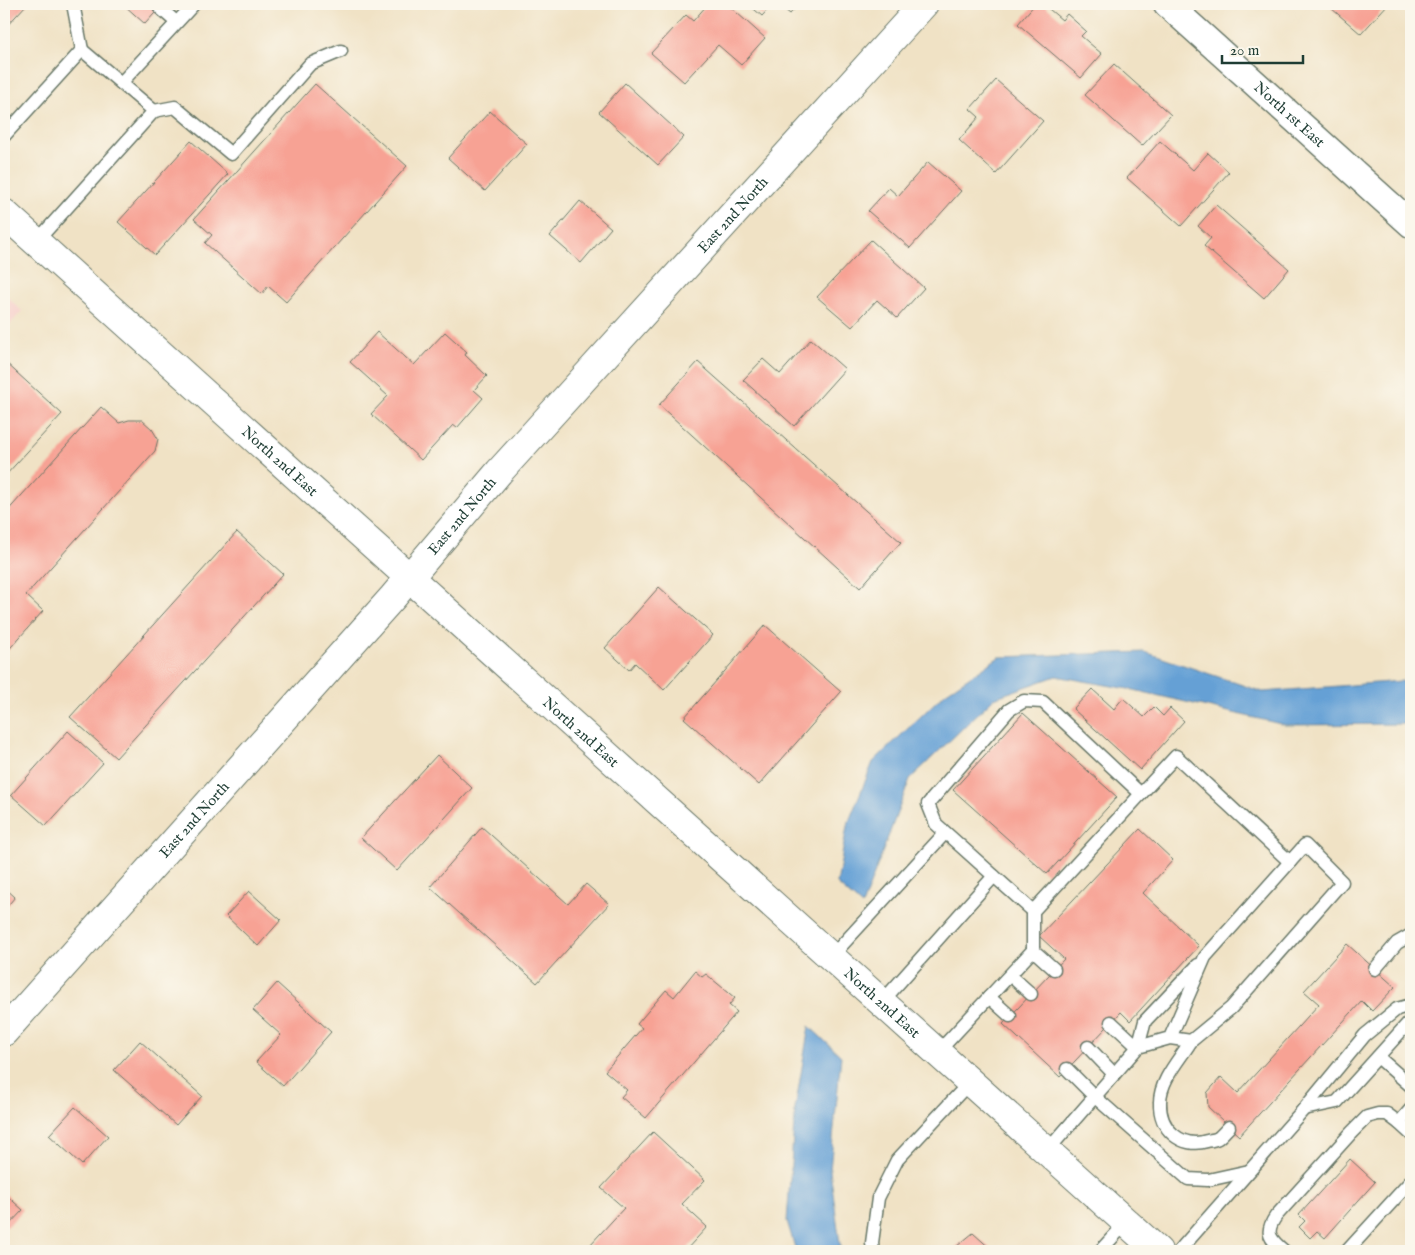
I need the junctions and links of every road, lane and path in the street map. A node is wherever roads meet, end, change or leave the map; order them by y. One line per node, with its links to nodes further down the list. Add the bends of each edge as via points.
1 (73, 4): 7 (lane)
2 (194, 4): 6 (lane)
3 (924, 4): 15 (main road, East 2nd North, via 503,467)
4 (1167, 4): 13 (street, North 1st East)
5 (160, 8): 6 (lane)
6 (176, 22): 9 (lane)
7 (82, 50): 9 (lane); 11 (lane)
8 (341, 51): 10 (lane, via 310,64 231,154 174,107)
9 (120, 83): 10 (lane)
10 (154, 111): 14 (lane)
11 (4, 136)
12 (4, 213): 14 (main road, North 2nd East)
13 (1411, 224)
14 (36, 242): 15 (main road, North 2nd East)
15 (408, 577): 23 (main road, North 2nd East); 35 (main road, East 2nd North)
16 (1141, 794): 17 (lane, via 1043,702 1024,701 1009,710 928,804 936,824); 18 (lane, via 1176,756); 20 (lane)
17 (945, 833): 19 (lane); 23 (lane)
18 (1290, 862): 24 (lane); 37 (lane, via 1305,845 1342,882 1231,1008)
19 (994, 876): 20 (lane); 30 (lane)
20 (1033, 911): 22 (lane)
21 (1411, 935): 26 (lane, via 1398,943)
22 (1033, 950): 25 (lane); 27 (lane)
23 (831, 957): 30 (main road, North 2nd East)
24 (1205, 957): 36 (lane); 39 (lane, via 1145,1020)
25 (1054, 969)
26 (1375, 969)
27 (1010, 975): 28 (lane); 29 (lane)
28 (1031, 994)
29 (989, 997): 32 (lane); 40 (lane)
30 (881, 1003): 40 (main road, North 2nd East)
31 (1411, 1005): 47 (lane, via 1397,1009 1365,1035)
32 (1010, 1016)
33 (1411, 1020): 41 (lane)
34 (1111, 1022): 39 (lane)
35 (4, 1032)
36 (1170, 1038): 37 (lane); 39 (lane)
37 (1191, 1041): 50 (lane, via 1163,1084 1161,1118 1170,1132 1184,1142 1202,1143 1218,1139)
38 (1088, 1047): 43 (lane)
39 (1138, 1047): 43 (lane)
40 (937, 1053): 44 (main road, North 2nd East)
41 (1378, 1057): 45 (lane); 47 (lane, via 1337,1102)
42 (1067, 1069): 46 (lane)
43 (1114, 1074): 46 (lane)
44 (970, 1082): 52 (main road, North 2nd East); 56 (lane, via 897,1160 878,1198)
45 (1411, 1086)
46 (1094, 1096): 52 (lane); 53 (lane, via 1188,1179 1208,1180)
47 (1304, 1109): 53 (lane)
48 (1411, 1109): 49 (lane)
49 (1399, 1123): 51 (lane); 60 (lane, via 1387,1114 1367,1117 1276,1216 1269,1231 1271,1238)
50 (1229, 1127)
51 (1411, 1134)
52 (1046, 1151): 55 (main road, North 2nd East)
53 (1249, 1171): 59 (lane)
54 (1411, 1181): 61 (lane)
55 (1126, 1223): 57 (lane); 58 (main road, North 2nd East)
56 (873, 1251)
57 (1100, 1251)
58 (1158, 1251)
59 (1179, 1251)
60 (1284, 1251)
61 (1347, 1251)

